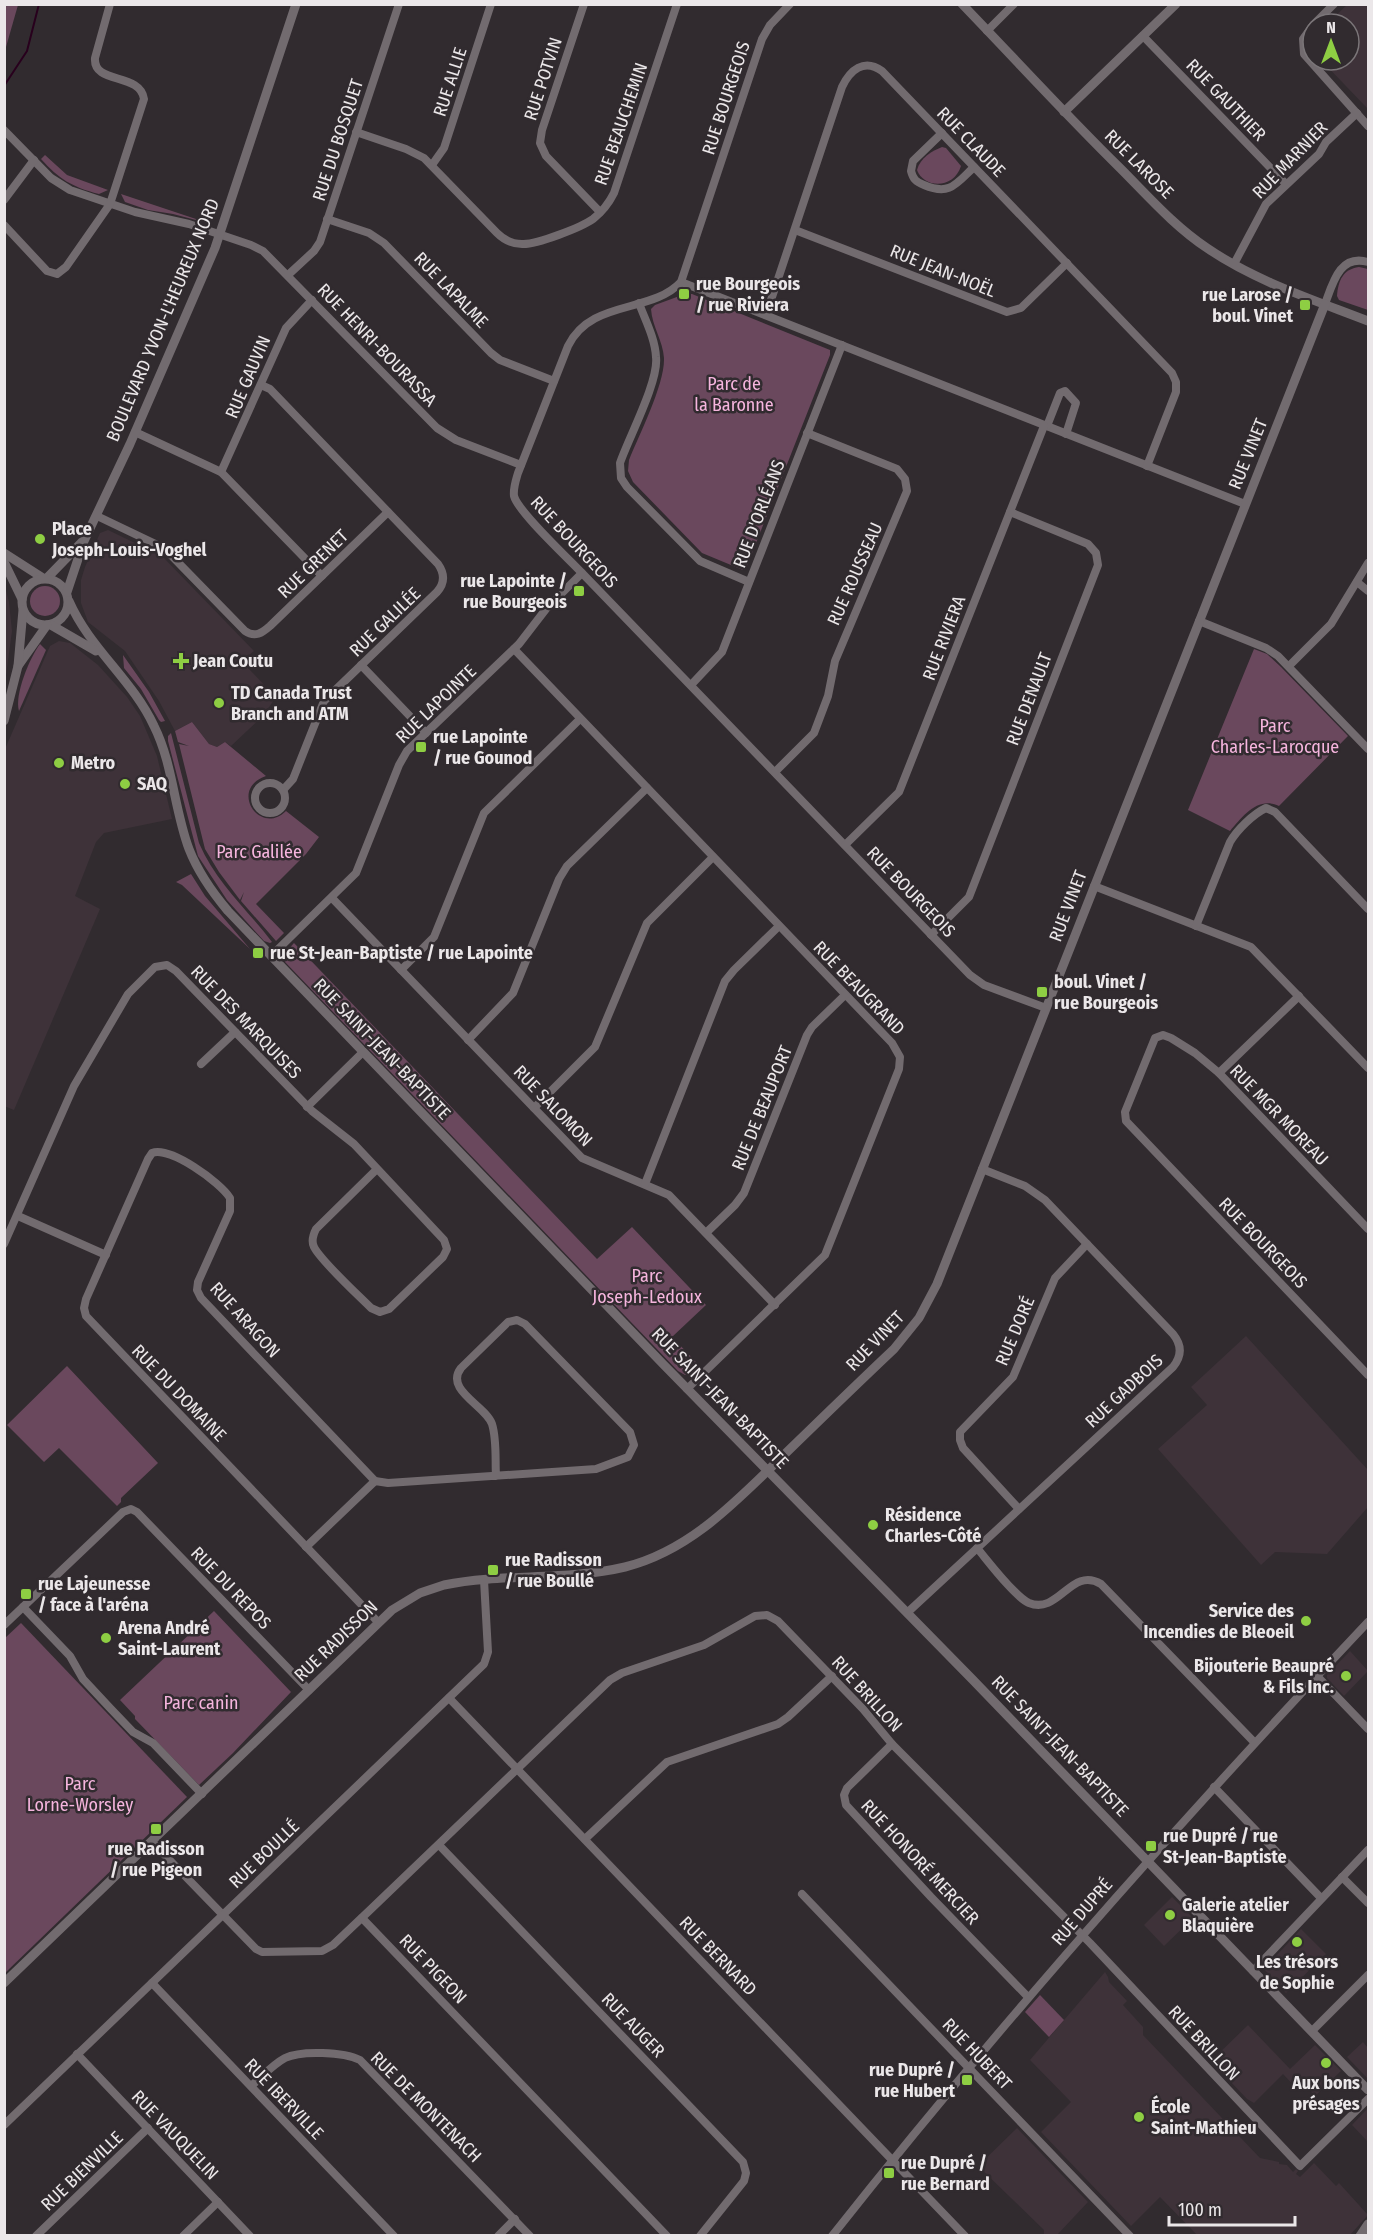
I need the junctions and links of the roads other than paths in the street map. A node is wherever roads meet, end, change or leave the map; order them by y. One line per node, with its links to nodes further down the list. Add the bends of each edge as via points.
1 (110, 4): 25 (street, via 96,65 102,73 137,85 144,99)
2 (296, 4): 30 (street, BOULEVARD YVON-L'HEUREUX NORD)
3 (399, 4): 18 (street, RUE DU BOSQUET)
4 (491, 4): 21 (street, RUE ALLIE, via 444,148)
5 (584, 4): 26 (street, RUE POTVIN, via 540,143 548,159)
6 (676, 4): 26 (street, RUE BEAUCHEMIN, via 615,191)
7 (790, 4): 35 (street, RUE BOURGEOIS, via 762,39)
8 (962, 4): 11 (street, RUE LAROSE)
9 (1014, 4): 11 (street)
10 (1176, 4): 12 (street)
11 (987, 31): 14 (street, RUE LAROSE)
12 (1143, 36): 14 (street); 23 (street, RUE GAUTHIER)
13 (1319, 72): 15 (street)
14 (1064, 112): 33 (street, RUE LAROSE, via 1170,218 1201,244)
15 (1357, 113): 16 (street); 23 (street, RUE MARNIER)
16 (1368, 126)
17 (4, 130): 20 (street, RUE HENRI-BOURASSA)
18 (356, 132): 21 (street, RUE BEAUCHEMIN, via 415,153); 27 (street, RUE DU BOSQUET)
19 (942, 134): 22 (street, RUE CLAUDE); 22 (street, via 913,161 911,171 915,180 946,190); 29 (street, RUE CLAUDE, via 880,69 868,65 855,68 842,87)
20 (34, 160): 24 (street); 25 (street, RUE HENRI-BOURASSA, via 65,188)
21 (432, 165): 26 (street, RUE BEAUCHEMIN, via 501,237 511,242 534,242 582,226)
22 (974, 167): 32 (street, RUE CLAUDE)
23 (1286, 184): 33 (street, RUE MARNIER, via 1260,212)
24 (4, 200)
25 (110, 204): 28 (street, via 64,271 57,274 47,271); 30 (street, RUE HENRI-BOURASSA)
26 (600, 213)
27 (327, 219): 34 (street, RUE DU BOSQUET, via 316,248); 42 (street, RUE LAPALME, via 380,240 494,356)
28 (4, 225)
29 (795, 230): 32 (street, RUE JEAN-NOËL, via 1007,312 1020,308); 39 (street, RUE CLAUDE)
30 (219, 235): 34 (street, RUE HENRI-BOURASSA, via 259,249); 45 (street, BOULEVARD YVON-L'HEUREUX NORD)
31 (1368, 262): 38 (street, via 1353,261 1341,268)
32 (1067, 263): 49 (street, RUE CLAUDE, via 1175,379 1174,396)
33 (1234, 264): 38 (street, RUE LAROSE)
34 (288, 275): 36 (street, RUE HENRI-BOURASSA)
35 (681, 282): 37 (street, RUE BOURGEOIS, via 671,291); 39 (street)
36 (312, 300): 43 (street, RUE GAUVIN, via 286,328); 48 (street, RUE HENRI-BOURASSA, via 441,432)
37 (639, 303): 42 (street, RUE BOURGEOIS, via 583,326 570,342); 62 (street, via 657,364 620,464 621,478 700,561)
38 (1325, 304): 40 (street, RUE LAROSE); 51 (street, RUE VINET)
39 (766, 315): 41 (street)
40 (1368, 321)
41 (842, 345): 44 (street); 46 (street, RUE D'ORLÉANS)
42 (554, 381): 48 (street, RUE BOURGEOIS)
43 (261, 385): 50 (street, RUE GAUVIN); 52 (street, RUE GALILÉE)
44 (1046, 426): 47 (street); 47 (street, RUE RIVIERA, via 1060,393 1065,391 1076,403); 53 (street, RUE RIVIERA)
45 (135, 432): 50 (street); 54 (street, BOULEVARD YVON-L'HEUREUX NORD)
46 (807, 433): 62 (street, RUE D'ORLÉANS); 80 (street, RUE ROUSSEAU, via 897,470 905,478 907,490 831,671 828,696 814,733)
47 (1065, 434): 49 (street)
48 (521, 465): 59 (street, RUE BOURGEOIS, via 514,486 517,502)
49 (1147, 466): 51 (street)
50 (221, 472): 60 (street)
51 (1245, 504): 68 (street, RUE VINET)
52 (388, 512): 60 (street, RUE GRENET); 72 (street, RUE GALILÉE, via 440,567 443,581 438,592)
53 (1010, 512): 83 (street, RUE RIVIERA, via 899,792); 90 (street, RUE DENAULT, via 1088,544 1096,553 1098,565 969,897)
54 (97, 516): 55 (street, BOULEVARD YVON-L'HEUREUX NORD); 60 (street, RUE GRENET, via 160,545 245,631 257,635)
55 (84, 541): 61 (street, BOULEVARD YVON-L'HEUREUX NORD); 65 (street, BOULEVARD YVON-L'HEUREUX NORD)
56 (4, 552): 61 (street)
57 (4, 562): 66 (street)
58 (1368, 562): 63 (street)
59 (582, 573): 70 (street, RUE LAPOINTE); 75 (street, RUE BOURGEOIS)
60 (322, 576)
61 (45, 578): 65 (street, via 57,581); 66 (street, via 29,584)
62 (749, 582): 75 (street, RUE D'ORLÉANS, via 722,652)
63 (1357, 582): 64 (street); 74 (street, via 1327,628)
64 (1368, 591)
65 (68, 597): 69 (street, via 64,615); 71 (street, RUE SAINT-JEAN-BAPTISTE, via 80,625)
66 (22, 599): 67 (street)
67 (23, 610): 69 (street, via 33,621); 73 (street)
68 (1199, 621): 74 (street, via 1266,648); 85 (street, RUE VINET)
69 (49, 625): 71 (street, RUE SAINT-JEAN-BAPTISTE); 73 (street)
70 (514, 649): 76 (street, RUE BEAUGRAND); 78 (street, RUE LAPOINTE)
71 (101, 654): 91 (street, RUE SAINT-JEAN-BAPTISTE, via 128,685 154,726 186,839 200,872 228,911)
72 (361, 665): 78 (street); 82 (street, RUE GALILÉE, via 324,701 292,779)
73 (18, 666): 77 (street)
74 (1289, 666): 79 (street)
75 (691, 685): 80 (street, RUE BOURGEOIS)
76 (580, 719): 81 (street, RUE BEAUGRAND); 92 (street, via 484,813 434,937)
77 (4, 721)
78 (426, 733): 86 (street, RUE LAPOINTE, via 400,761 357,871)
79 (1368, 749)
80 (775, 772): 83 (street, RUE BOURGEOIS)
81 (647, 788): 84 (street, RUE BEAUGRAND); 98 (street, via 567,866 513,993)
82 (283, 790)
83 (845, 845): 90 (street, RUE BOURGEOIS)
84 (713, 857): 88 (street, RUE BEAUGRAND); 104 (street, via 647,922 595,1047)
85 (1094, 886): 89 (street); 95 (street, RUE VINET)
86 (332, 898): 91 (street, RUE LAPOINTE); 92 (street, RUE SALOMON)
87 (1368, 909): 89 (street, via 1275,812 1266,808 1230,842)
88 (779, 926): 93 (street, RUE BEAUGRAND); 108 (street, via 725,981)
89 (1197, 926): 94 (street, via 1251,947)
90 (931, 935): 95 (street, RUE BOURGEOIS, via 980,983)
91 (271, 956): 99 (street, RUE SAINT-JEAN-BAPTISTE)
92 (401, 970): 98 (street, RUE SALOMON)
93 (845, 995): 111 (street, RUE DE BEAUPORT, via 809,1031 744,1193); 115 (street, RUE BEAUGRAND, via 896,1048 900,1066 827,1251)
94 (1299, 996): 101 (street); 102 (street)
95 (1046, 1008): 107 (street, RUE VINET)
96 (235, 1032): 100 (street); 103 (street, RUE DES MARQUISES); 109 (street, RUE DES MARQUISES, via 172,967 162,965 153,969 128,994 74,1086)
97 (1159, 1035): 102 (street, RUE MGR MOREAU, via 1183,1045); 116 (street, RUE BOURGEOIS, via 1153,1041 1125,1112 1126,1121)
98 (468, 1040): 104 (street, RUE SALOMON)
99 (363, 1053): 103 (street); 117 (street, RUE SAINT-JEAN-BAPTISTE)
100 (201, 1065)
101 (1368, 1068)
102 (1219, 1073): 110 (street, RUE MGR MOREAU)
103 (307, 1107): 106 (street, RUE DES MARQUISES)
104 (534, 1108): 108 (street, RUE SALOMON, via 585,1160)
105 (157, 1151): 114 (street, RUE DU DOMAINE, via 148,1159); 120 (street, RUE ARAGON, via 196,1168 231,1200 198,1282 201,1298)
106 (377, 1169): 106 (street, RUE DES MARQUISES, via 443,1238 447,1247 442,1257 380,1312 371,1308 324,1260 313,1239 316,1229)
107 (982, 1169): 113 (street, RUE GADBOIS, via 1041,1196); 118 (street, RUE VINET, via 937,1284 919,1318 894,1349)
108 (645, 1184): 111 (street, RUE SALOMON, via 669,1195)
109 (18, 1216): 112 (street, RUE DES MARQUISES); 114 (street)
110 (1368, 1229)
111 (707, 1232): 115 (street, RUE SALOMON)
112 (4, 1244)
113 (1087, 1244): 121 (street, RUE DORÉ, via 1054,1278 1013,1377 960,1432 963,1448); 121 (street, RUE GADBOIS, via 1176,1337 1179,1356 1173,1367)
114 (105, 1255): 122 (street, RUE DU DOMAINE, via 85,1302 88,1319)
115 (775, 1305): 117 (street, RUE BEAUGRAND)
116 (1368, 1375)
117 (687, 1389): 118 (street, RUE SAINT-JEAN-BAPTISTE)
118 (768, 1471): 124 (street, RUE RADISSON, via 701,1530 653,1558 599,1572); 126 (street, RUE SAINT-JEAN-BAPTISTE)
119 (496, 1476): 119 (street, via 596,1468 628,1457 634,1445 630,1432 517,1320 506,1324 460,1368 456,1377 458,1386 492,1423); 120 (street)
120 (375, 1481): 122 (street)
121 (1019, 1509): 123 (street, RUE GADBOIS)
122 (306, 1547): 127 (street, RUE DU DOMAINE)
123 (977, 1548): 126 (street, RUE GADBOIS); 135 (street, via 1023,1599 1035,1604 1051,1602 1080,1580 1099,1582)
124 (484, 1580): 127 (street, RUE RADISSON, via 428,1590); 133 (street, RUE BOULLÉ, via 487,1658)
125 (23, 1607): 129 (street); 132 (street, RUE DU REPOS, via 123,1512 131,1509); 139 (street, via 70,1656 83,1679 110,1708 134,1732 152,1743)
126 (908, 1612): 144 (street, RUE SAINT-JEAN-BAPTISTE)
127 (378, 1622): 132 (street, RUE RADISSON)
128 (1368, 1622): 131 (street, RUE DUPRÉ)
129 (4, 1625)
130 (832, 1676): 136 (street, RUE BRILLON); 137 (street, RUE BRILLON, via 778,1621 758,1615 704,1645 614,1678); 140 (street, via 778,1724 664,1764)
131 (1317, 1676): 134 (street); 135 (street, RUE DUPRÉ)
132 (309, 1690): 139 (street, RUE RADISSON)
133 (449, 1698): 137 (street, RUE BERNARD); 149 (street, RUE BOULLÉ)
134 (1368, 1729)
135 (1254, 1742): 138 (street, RUE DUPRÉ)
136 (892, 1744): 151 (street, RUE BRILLON); 156 (street, RUE HONORÉ MERCIER, via 847,1788 846,1805)
137 (517, 1769): 140 (street, RUE BERNARD); 142 (street, RUE BRILLON)
138 (1214, 1787): 144 (street, RUE DUPRÉ); 147 (street)
139 (202, 1794): 141 (street, RUE RADISSON)
140 (585, 1839): 165 (street, RUE BERNARD)
141 (152, 1842): 149 (street); 154 (street, RUE RADISSON)
142 (439, 1845): 150 (street, RUE BRILLON); 176 (street, RUE AUGER, via 743,2162 744,2181)
143 (1368, 1850): 145 (street)
144 (1147, 1860): 151 (street, RUE DUPRÉ); 152 (street, RUE SAINT-JEAN-BAPTISTE)
145 (1342, 1877): 147 (street); 148 (street)
146 (802, 1894): 159 (street, RUE HUBERT)
147 (1321, 1898): 152 (street)
148 (1368, 1903)
149 (222, 1915): 150 (street, via 253,1947 267,1952 322,1951); 155 (street, RUE BOULLÉ)
150 (362, 1918): 175 (street, RUE PIGEON)
151 (1081, 1935): 156 (street, RUE DUPRÉ); 162 (street, RUE BRILLON, via 1300,2166)
152 (1253, 1971): 157 (street, RUE SAINT-JEAN-BAPTISTE)
153 (1368, 1975): 157 (street)
154 (4, 1983)
155 (152, 1983): 158 (street, RUE BOULLÉ); 160 (street, RUE IBERVILLE)
156 (1028, 1997): 159 (street, RUE DUPRÉ)
157 (1312, 2031): 161 (street, RUE SAINT-JEAN-BAPTISTE)
158 (77, 2054): 163 (street, RUE BOULLÉ); 164 (street, RUE VAUQUELIN)
159 (968, 2067): 165 (street, RUE DUPRÉ); 179 (street, RUE HUBERT)
160 (251, 2086): 167 (street, RUE DE MONTENACH, via 290,2056 345,2055 360,2060); 172 (street, RUE IBERVILLE)
161 (1368, 2090)
162 (1368, 2098)
163 (4, 2125)
164 (148, 2128): 166 (street, RUE VAUQUELIN); 169 (street, RUE BIENVILLE)
165 (892, 2159): 177 (street, RUE DUPRÉ); 178 (street, RUE BERNARD)
166 (218, 2202): 170 (street); 171 (street, RUE VAUQUELIN)
167 (515, 2219): 173 (street); 174 (street, RUE DE MONTENACH)
168 (1368, 2224): 180 (street)
169 (36, 2235)
170 (183, 2235)
171 (250, 2235)
172 (394, 2235)
173 (498, 2235)
174 (530, 2235)
175 (667, 2235)
176 (700, 2235)
177 (832, 2235)
178 (966, 2235)
179 (1130, 2235)
180 (1360, 2235)

